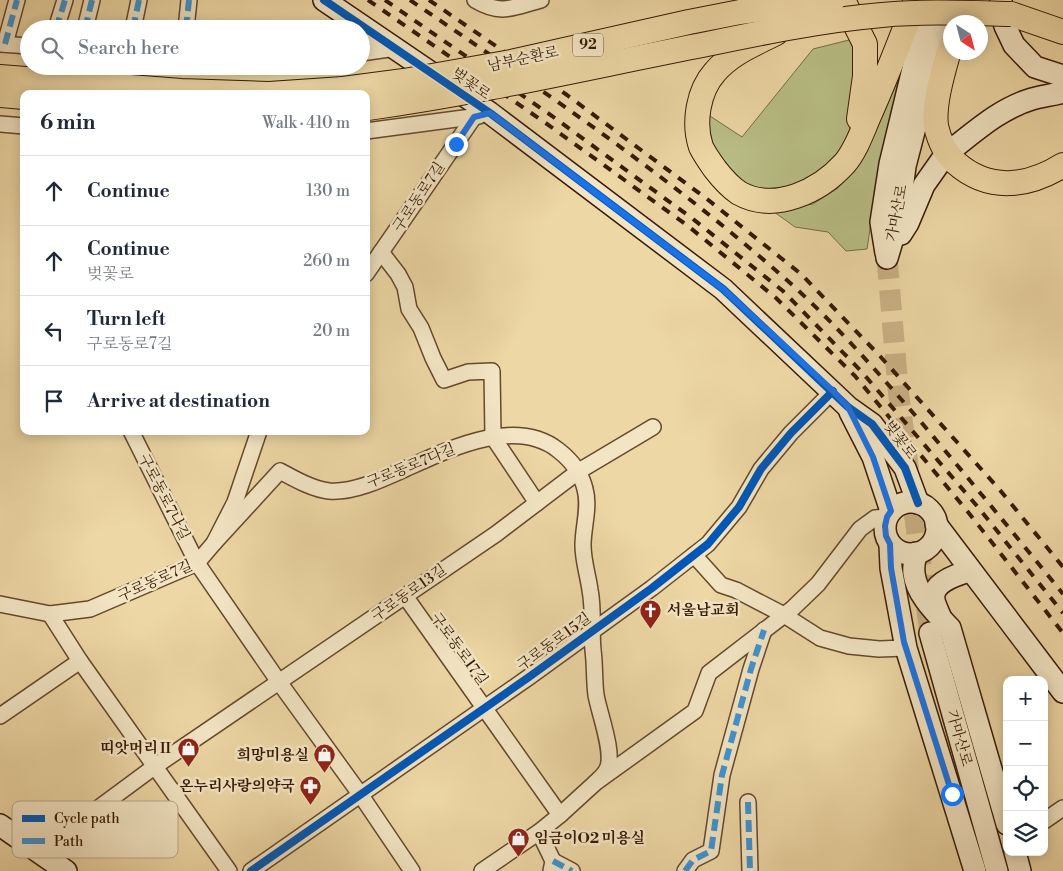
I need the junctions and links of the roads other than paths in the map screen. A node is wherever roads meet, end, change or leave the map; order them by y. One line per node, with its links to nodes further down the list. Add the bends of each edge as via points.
1 (17, 0): 27 (street)
2 (65, 0): 18 (street)
3 (92, 0): 19 (street)
4 (139, 0): 20 (street)
5 (190, 0): 21 (street)
6 (324, 0): 22 (main road, 벚꽃로)
7 (475, 0): 8 (street, via 500,10)
8 (541, 0)
9 (742, 0): 23 (main road, bridge)
10 (833, 0): 23 (main road, 남부순환로 / 92, bridge)
11 (843, 0): 46 (main road, via 865,44 866,53)
12 (916, 0): 46 (main road)
13 (931, 0): 49 (main road, 가마산로, via 890,164 881,222)
14 (951, 0): 49 (main road, 가마산로, via 906,166 898,221)
15 (965, 0): 17 (main road)
16 (1006, 7): 24 (main road, 남부순환로 / 92); 25 (main road, 남부순환로 / 92, bridge, via 882,15); 31 (main road, via 1002,12 1009,36)
17 (960, 15)
18 (59, 20)
19 (87, 20)
20 (135, 20)
21 (187, 20)
22 (354, 20)
23 (689, 22): 37 (main road, 남부순환로 / 92, bridge, via 511,62 404,81)
24 (1053, 23)
25 (787, 28): 41 (main road, 남부순환로 / 92, bridge, via 440,98); 46 (main road, bridge, via 728,60 707,83 697,120 705,155 720,176 740,193 774,200 803,194 827,180)
26 (370, 31): 29 (main road, 벚꽃로)
27 (2, 44): 28 (street)
28 (20, 45)
29 (396, 48): 30 (street); 42 (main road, 벚꽃로)
30 (370, 52)
31 (1029, 58): 33 (main road); 34 (main road, via 1035,67)
32 (947, 60): 47 (main road, via 936,118 942,144 954,161 974,176 1008,184 1034,178)
33 (1063, 65)
34 (1063, 76)
35 (0, 77): 36 (main road, 남부순환로 / 92, bridge)
36 (168, 90)
37 (327, 90)
38 (1063, 92): 49 (main road, via 1032,99 1006,110 982,124 949,152 924,185 908,223)
39 (0, 95): 40 (main road)
40 (20, 97)
41 (370, 108)
42 (482, 115): 45 (street); 48 (street, 구로동로7길); 51 (main road, 벚꽃로, via 723,289)
43 (0, 124): 44 (street)
44 (20, 126)
45 (370, 130)
46 (854, 150)
47 (1063, 165)
48 (381, 252): 50 (street, 구로동로7길); 56 (street, via 405,287 409,309 444,380 468,372 492,371)
49 (887, 258)
50 (370, 268)
51 (833, 391): 52 (main road, 벚꽃로); 65 (street, 구로동로15길, via 791,433 761,469 739,506 708,544)
52 (848, 407): 59 (main road, 벚꽃로, via 872,424 905,468); 60 (main road, 벚꽃로, via 873,457)
53 (653, 427): 57 (street, 구로동로13길)
54 (134, 435): 66 (street, 구로동로7나길)
55 (258, 435): 62 (street, 구로동로7길, via 235,502)
56 (493, 437): 57 (street, 구로동로7다길, via 531,437 551,445); 58 (street); 62 (street, 구로동로7다길, via 454,448 380,481 348,489 329,491 306,484 280,470)
57 (579, 472): 58 (street, 구로동로13길); 74 (street, via 586,490 582,544 590,590)
58 (537, 503): 68 (street, 구로동로13길)
59 (918, 503): 60 (main road, via 904,503); 61 (main road, via 930,511)
60 (889, 514): 63 (main road, via 885,526); 71 (street, via 875,518 860,529 818,584)
61 (936, 524): 64 (main road, via 935,537 928,547); 67 (main road, via 948,537)
62 (214, 543): 66 (street, 구로동로7길)
63 (890, 544): 64 (main road, via 902,552); 75 (main road, via 891,568)
64 (919, 552): 67 (main road, via 933,552); 72 (main road, via 914,573 918,588)
65 (694, 555): 71 (street, via 721,585); 74 (street, 구로동로15길)
66 (197, 562): 70 (street, 구로동로7길, via 90,609); 77 (street)
67 (972, 577): 72 (main road, via 954,576 935,590); 78 (main road)
68 (405, 596): 77 (street, 구로동로13길); 79 (street, 구로동로17길)
69 (0, 604): 70 (street, 구로동로7길)
70 (50, 614): 76 (street)
71 (784, 615): 73 (street); 75 (street, via 820,638 849,646 879,649)
72 (940, 626): 75 (main road, via 934,616 913,617 906,624); 87 (main road); 101 (main road, 가마산로)
73 (764, 630): 82 (street, via 709,673 694,711); 98 (street, via 722,775 711,851 693,860)
74 (591, 631): 79 (street, 구로동로15길); 82 (street, via 596,695 608,747 608,768)
75 (905, 645): 100 (main road)
76 (80, 662): 80 (street); 81 (street)
77 (279, 682): 81 (street, 구로동로13길); 83 (street)
78 (1063, 692)
79 (485, 708): 83 (street, 구로동로15길); 88 (street, 구로동로17길)
80 (0, 716)
81 (154, 767): 84 (street, 구로동로13길); 93 (street)
82 (595, 784): 88 (street)
83 (360, 794): 94 (street, 구로동로15길); 95 (street)
84 (118, 801)
85 (748, 802): 99 (street)
86 (1063, 808): 89 (street)
87 (1003, 812)
88 (560, 815): 90 (street)
89 (1048, 818)
90 (539, 832): 92 (street); 96 (street)
91 (1016, 856): 102 (main road)
92 (552, 866): 97 (street)
93 (229, 871)
94 (251, 871)
95 (412, 871)
96 (482, 871)
97 (572, 871)
98 (685, 871)
99 (750, 871)
100 (975, 871)
101 (997, 871)
102 (1020, 871)

